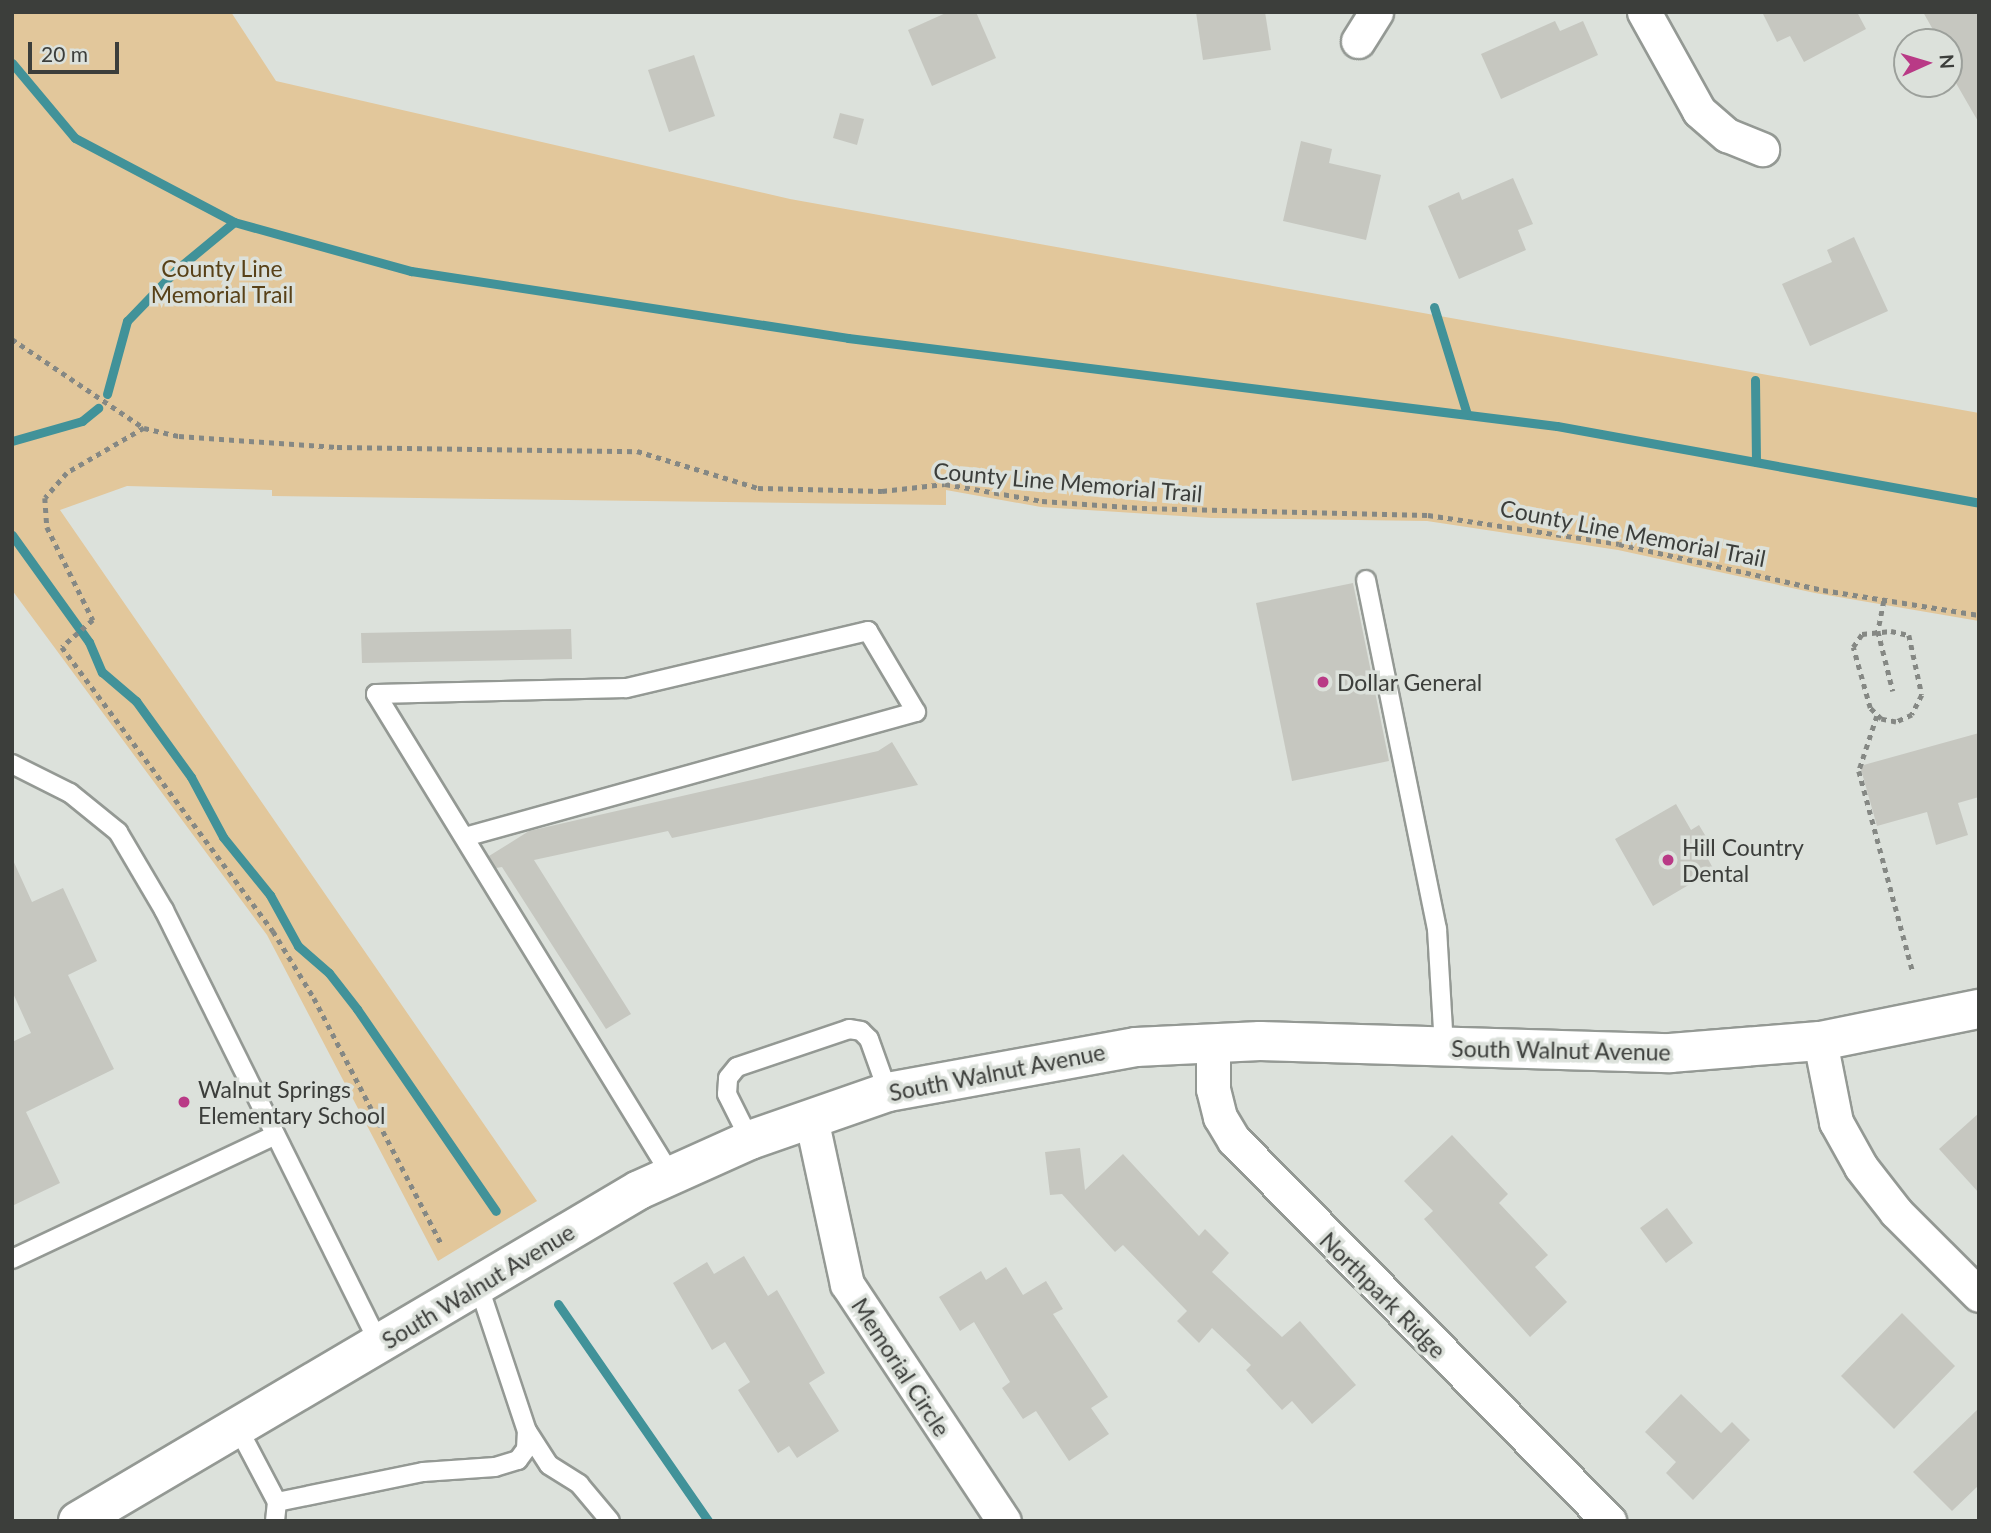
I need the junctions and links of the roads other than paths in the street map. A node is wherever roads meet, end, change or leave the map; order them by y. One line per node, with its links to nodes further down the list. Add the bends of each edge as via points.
1 (1376, 12): 3 (street)
2 (1644, 12): 4 (street, via 1699,110 1727,135)
3 (1358, 41)
4 (1762, 149)
5 (1366, 580): 11 (lane, via 1437,929)
6 (12, 764): 14 (lane, via 70,793 118,832 164,910)
7 (465, 837): 7 (lane, via 376,694 626,688 868,631 916,712); 16 (lane)
8 (1979, 1009): 10 (street, South Walnut Avenue)
9 (1213, 1041): 11 (street, South Walnut Avenue); 12 (street, South Walnut Avenue, via 1058,1058); 28 (street, Northpark Ridge, via 1213,1089 1220,1117 1234,1140)
10 (1821, 1041): 11 (street, South Walnut Avenue, via 1645,1053); 19 (street, via 1836,1122 1861,1167 1890,1205)
11 (1444, 1048)
12 (888, 1092): 13 (street, South Walnut Avenue); 15 (lane, via 869,1039 861,1031 849,1029 749,1062 727,1078 727,1094)
13 (811, 1118): 15 (street, South Walnut Avenue); 27 (street, Memorial Circle, via 847,1284)
14 (275, 1135): 17 (lane); 20 (lane)
15 (750, 1140): 16 (street, South Walnut Avenue)
16 (671, 1175): 18 (street, South Walnut Avenue)
17 (12, 1259)
18 (478, 1287): 20 (street, South Walnut Avenue); 22 (lane)
19 (1979, 1295)
20 (380, 1345): 21 (street, South Walnut Avenue)
21 (239, 1430): 23 (lane); 24 (street, South Walnut Avenue)
22 (527, 1431): 23 (lane, via 526,1449 518,1460 495,1467 422,1472); 26 (lane, via 549,1465 579,1484)
23 (277, 1502): 25 (lane)
24 (78, 1521)
25 (275, 1521)
26 (610, 1521)
27 (1004, 1521)
28 (1609, 1521)

